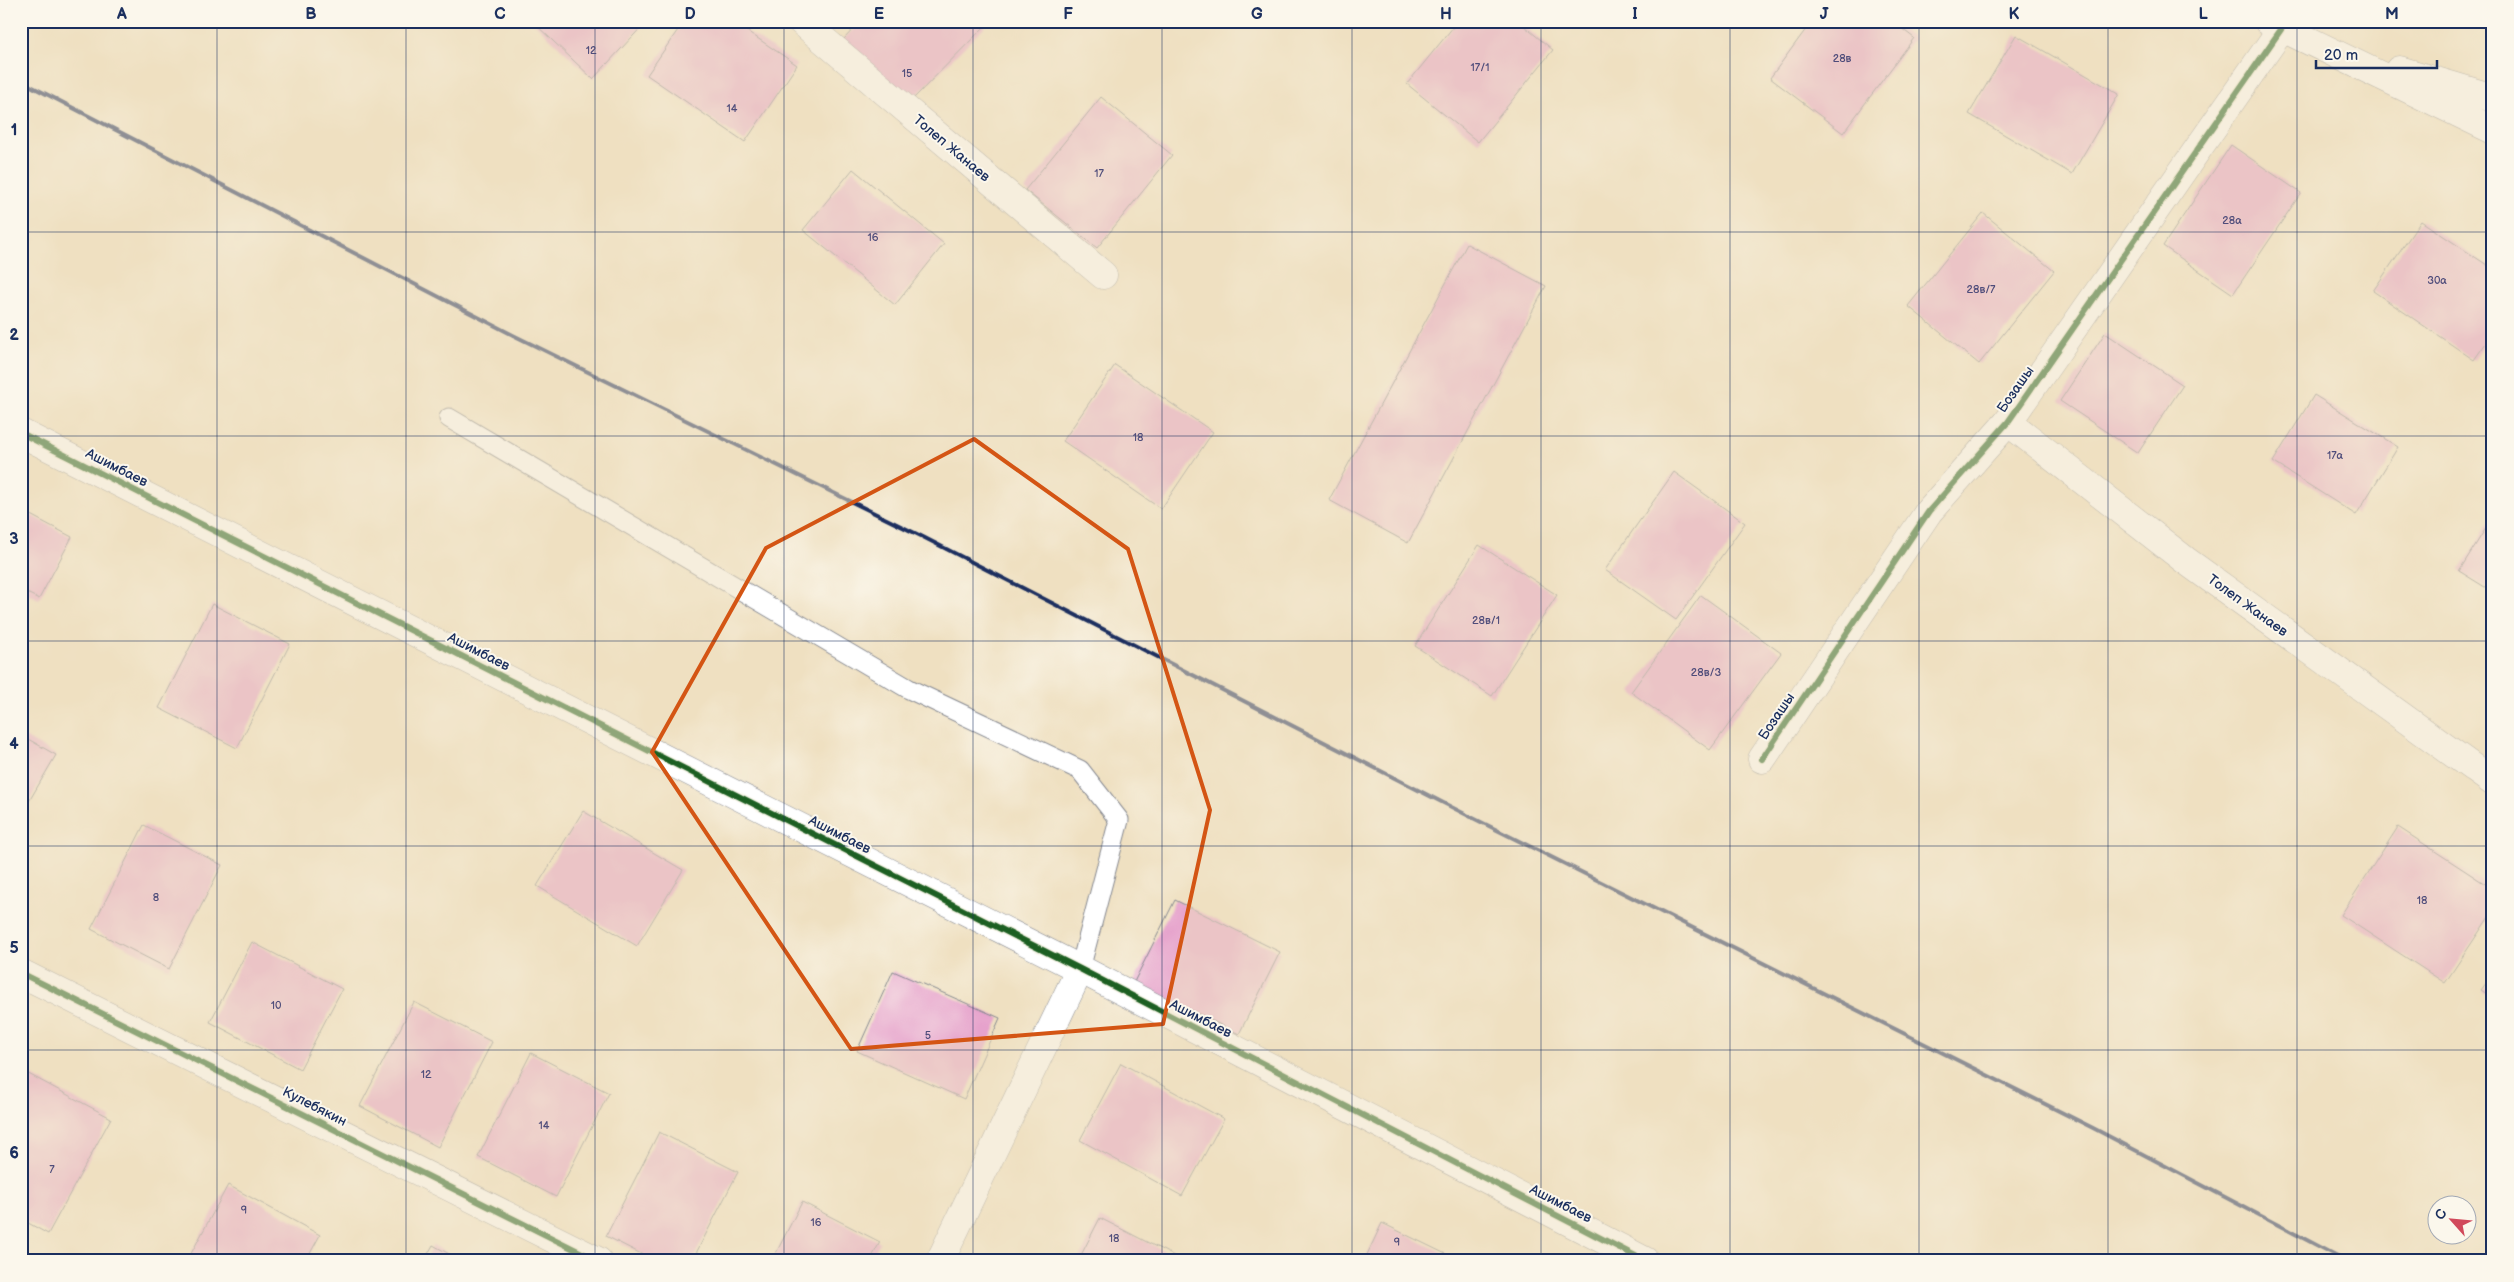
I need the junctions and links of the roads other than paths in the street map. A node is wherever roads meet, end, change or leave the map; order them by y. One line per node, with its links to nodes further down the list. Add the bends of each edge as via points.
1 (801, 21): 6 (street, Толеп Жанаев)
2 (2275, 25): 3 (street); 8 (street, Бозашы)
3 (2323, 48): 4 (street); 5 (street)
4 (2493, 98)
5 (2493, 130)
6 (1103, 275)
7 (449, 418): 12 (lane, via 909,689 1080,770 1119,820)
8 (2008, 422): 10 (street, Бозашы, via 1929,511); 11 (street, Толеп Жанаев, via 2185,560)
9 (21, 433): 12 (street, Ашимбаев)
10 (1762, 759)
11 (2493, 782)
12 (1080, 969): 15 (street); 16 (street, Ашимбаев)
13 (21, 973): 14 (street, Кулебякин)
14 (598, 1261)
15 (940, 1261)
16 (1645, 1261)

